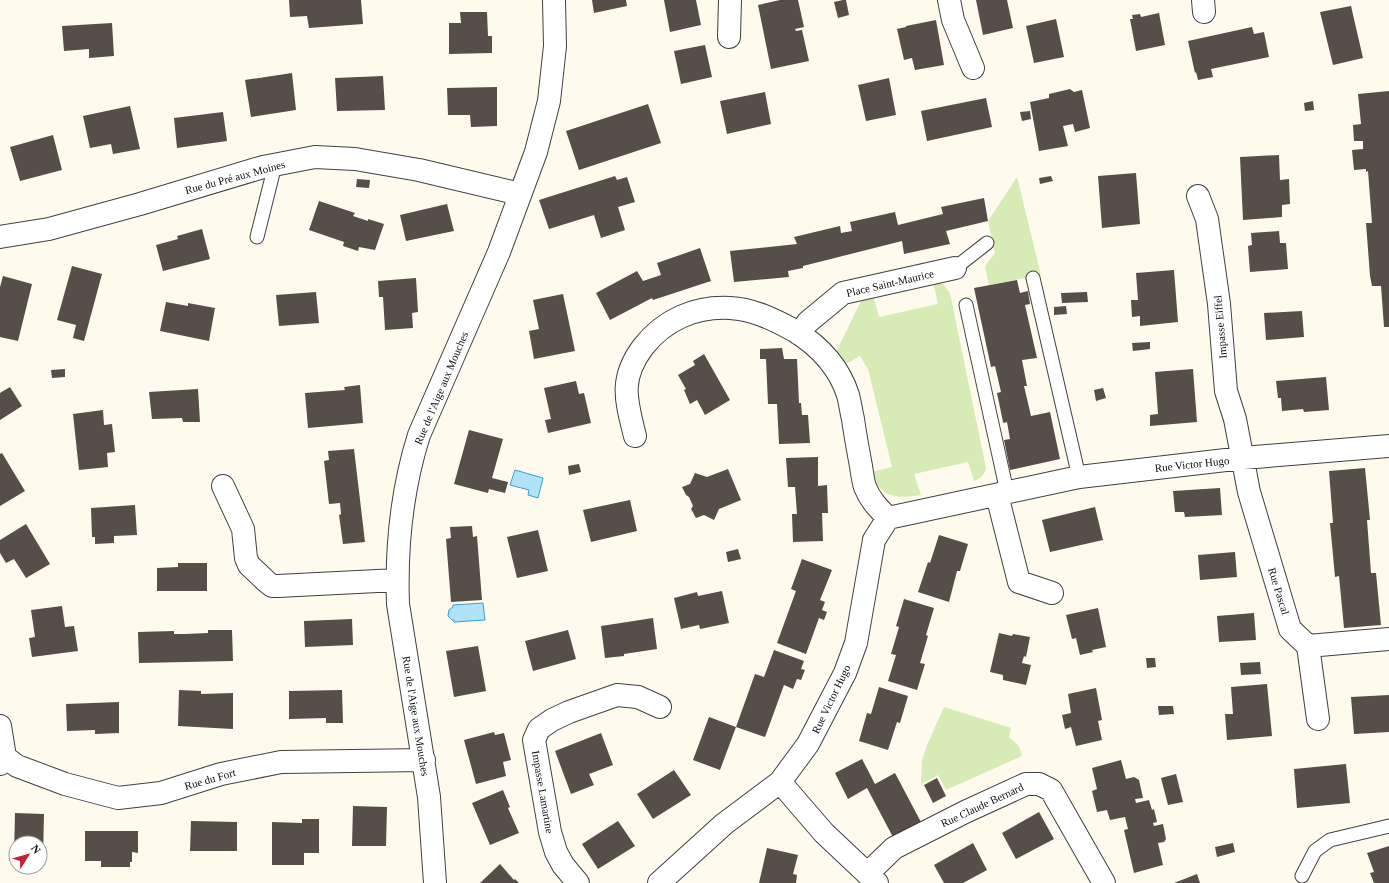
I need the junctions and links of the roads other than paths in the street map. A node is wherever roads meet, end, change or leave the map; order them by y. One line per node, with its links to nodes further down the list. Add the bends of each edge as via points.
1 (554, 0): 7 (street, Rue de l'Aige aux Mouches, via 555,46 548,101 536,152)
2 (730, 0): 4 (street)
3 (949, 0): 5 (street, via 953,20)
4 (729, 37)
5 (973, 68)
6 (274, 165): 7 (street, Rue du Pré aux Moines, via 315,157 355,159 419,170); 9 (street, Rue du Pré aux Moines, via 49,229); 10 (lane)
7 (520, 194): 23 (street, Rue de l'Aige aux Mouches, via 499,252 419,435 411,460 406,485)
8 (1198, 196): 18 (street, Impasse Eiffel, via 1208,219 1219,304 1226,391)
9 (0, 237)
10 (257, 237)
11 (987, 243): 12 (lane, Place Saint-Maurice)
12 (955, 268): 15 (street, Place Saint-Maurice, via 843,292 808,322)
13 (1032, 278): 19 (lane)
14 (966, 304): 21 (lane)
15 (799, 334): 16 (street, via 773,320 735,308 718,307 678,317 656,332 632,364 626,387 626,401); 22 (street, via 826,357 842,381 848,395 865,486 875,505)
16 (634, 436)
17 (1389, 446): 18 (street, Rue Victor Hugo)
18 (1243, 458): 19 (street, Rue Victor Hugo); 26 (street, Rue Pascal, via 1249,492 1290,629)
19 (1079, 477): 21 (street, Rue Victor Hugo)
20 (223, 486): 23 (street, via 244,529 246,558 249,565 272,586)
21 (1002, 493): 22 (street, Rue Victor Hugo); 24 (street, via 1019,582)
22 (888, 518): 32 (street, Rue Victor Hugo, via 874,540 856,644 845,673 808,744)
23 (397, 580): 31 (street, Rue de l'Aige aux Mouches, via 398,604)
24 (1052, 593)
25 (1389, 639): 26 (street)
26 (1308, 646): 28 (street)
27 (660, 706): 37 (street, Impasse Lamartine, via 638,697 617,695 569,712 539,729 534,740 550,832 563,865)
28 (1318, 719)
29 (0, 726): 30 (street)
30 (3, 760): 31 (street, Rue du Fort, via 65,784 118,798 161,793 221,774 281,762)
31 (424, 760): 36 (street, Rue de l'Aige aux Mouches)
32 (780, 782): 35 (street, via 824,833); 38 (street, Rue Victor Hugo, via 724,824)
33 (1389, 826): 34 (lane, via 1330,840 1315,851)
34 (1302, 876)
35 (873, 878): 39 (street, Rue Claude Bernard, via 894,848 1026,784 1039,784 1051,790)
36 (435, 883)
37 (578, 883)
38 (659, 883)
39 (1104, 883)

